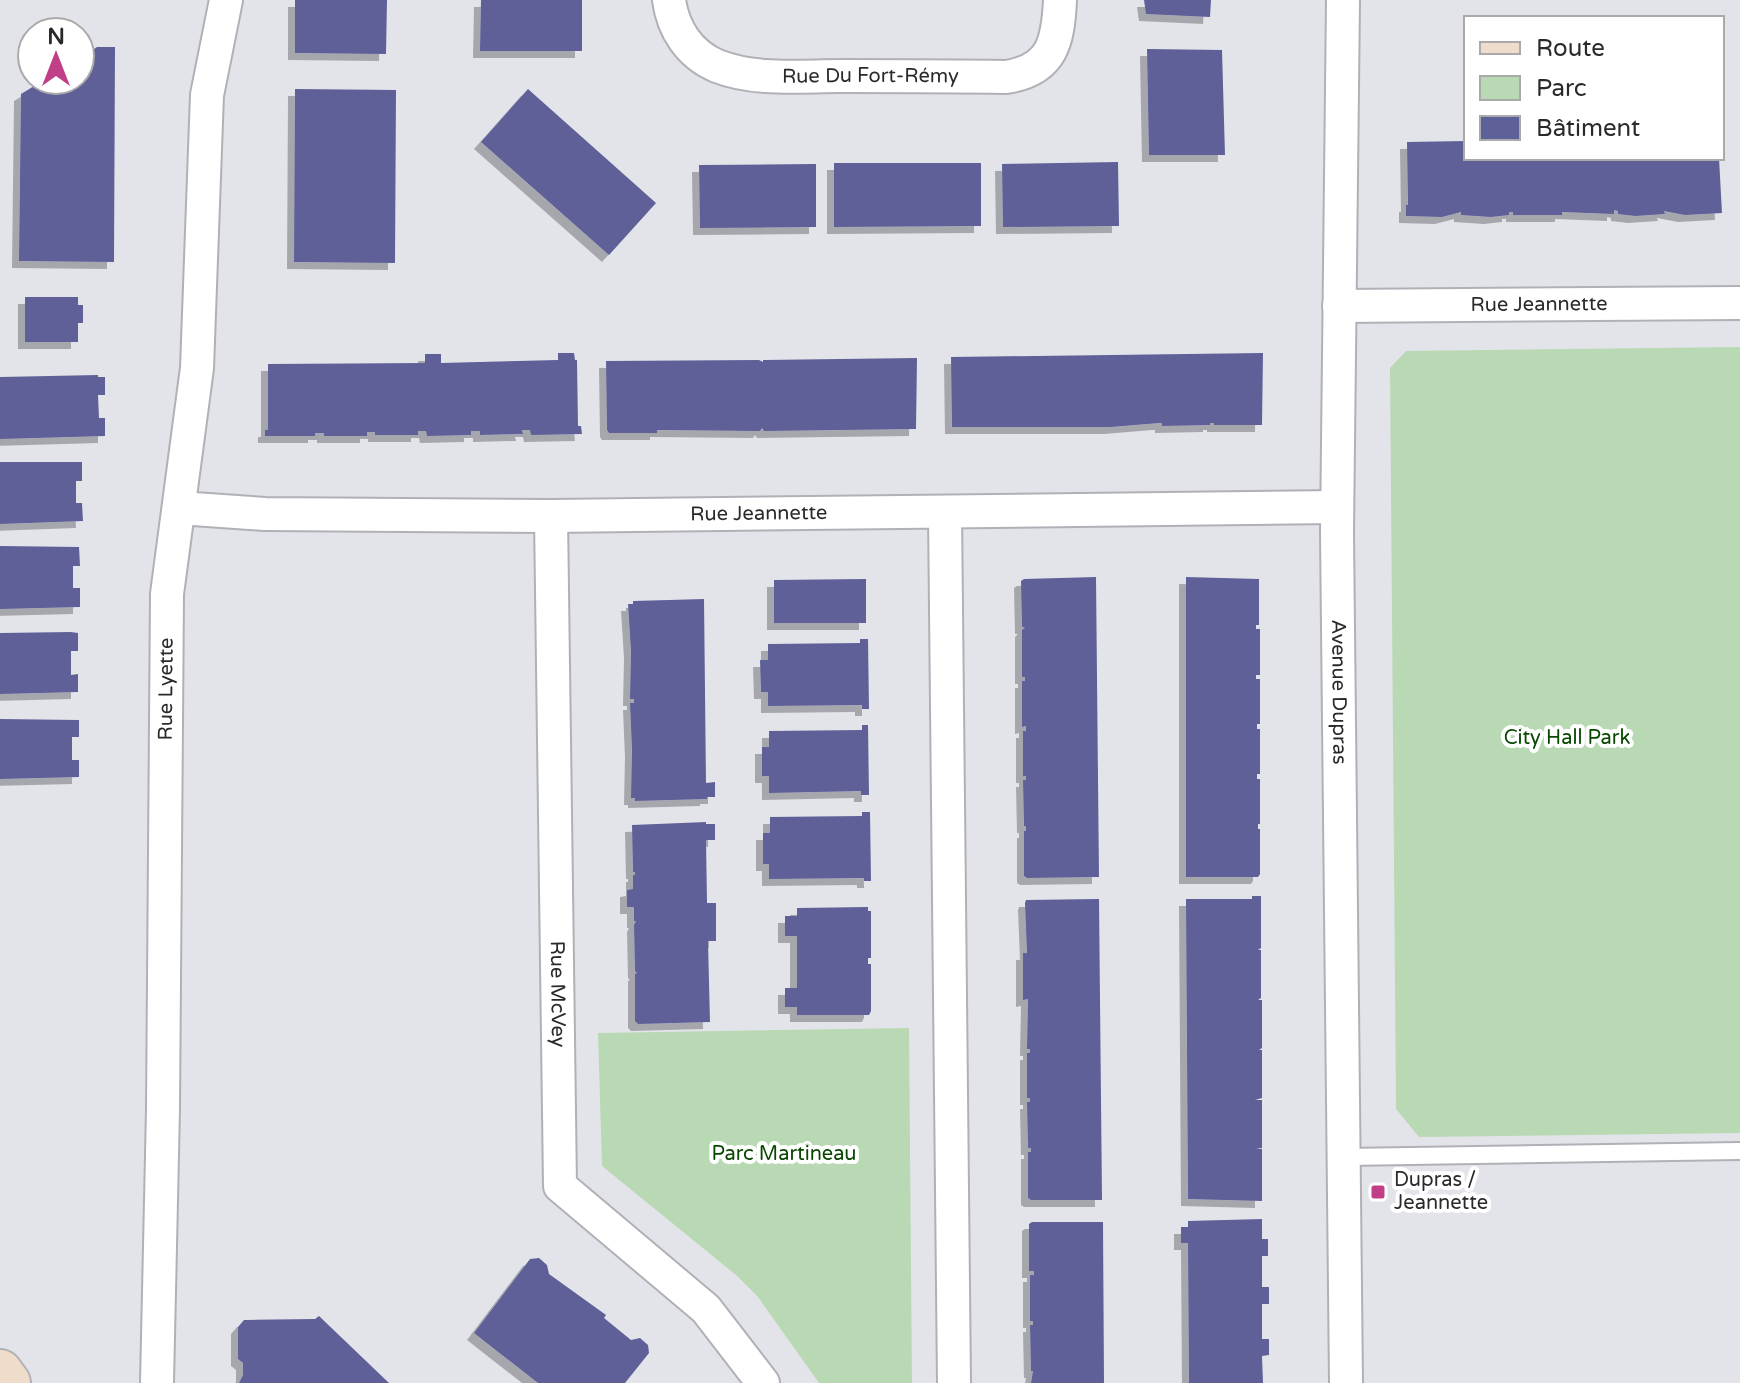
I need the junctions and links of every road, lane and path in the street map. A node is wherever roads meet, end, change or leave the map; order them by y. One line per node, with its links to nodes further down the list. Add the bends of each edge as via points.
1 (226, 0): 8 (street, Rue Lyette, via 207,95 198,357)
2 (669, 0): 3 (street, Rue Du Fort-Rémy, via 672,21 689,46 736,72 991,77 1020,75 1040,64 1057,34)
3 (1060, 0)
4 (1343, 0): 6 (street, Avenue Dupras)
5 (1740, 303): 6 (street, Rue Jeannette)
6 (1339, 306): 7 (street, Avenue Dupras)
7 (1337, 507): 9 (street, Rue Jeannette); 12 (street, Avenue Dupras)
8 (179, 508): 10 (street, Rue Jeannette, via 265,514); 15 (street, Rue Lyette, via 166,619)
9 (945, 512): 10 (street, Rue Jeannette); 17 (street)
10 (551, 516): 16 (street, Rue McVey, via 560,1186 706,1309)
11 (1740, 1151): 12 (lane)
12 (1345, 1157): 18 (street, Avenue Dupras)
13 (0, 1372): 14 (main road)
14 (8, 1383)
15 (157, 1383)
16 (763, 1383)
17 (954, 1383)
18 (1346, 1383)

